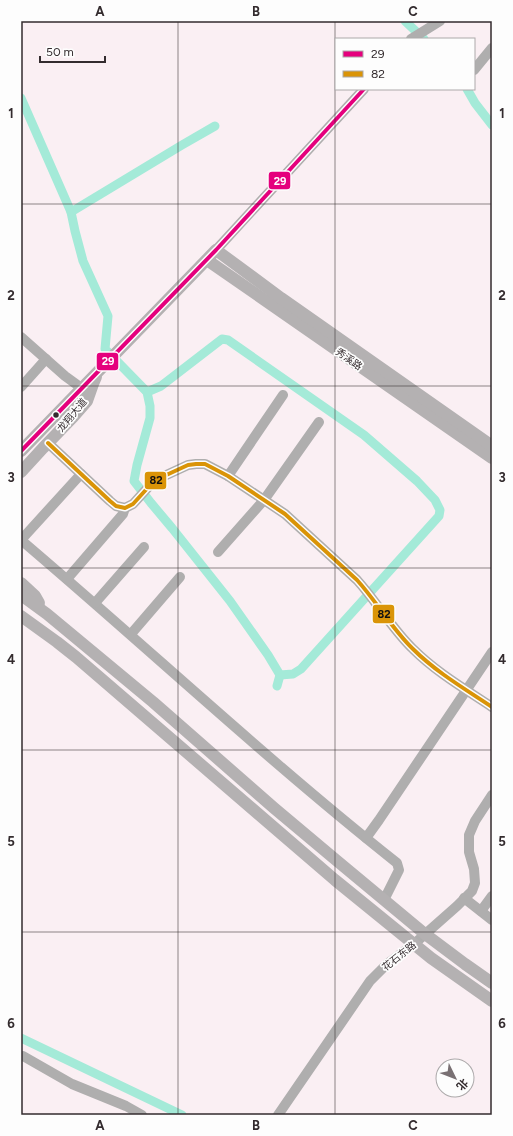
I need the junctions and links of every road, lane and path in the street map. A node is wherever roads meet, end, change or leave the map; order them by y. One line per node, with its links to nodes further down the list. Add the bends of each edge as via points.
1 (440, 21): 4 (street)
2 (425, 23): 3 (street)
3 (412, 38)
4 (413, 38)
5 (492, 48): 6 (street)
6 (475, 69)
7 (363, 90): 8 (street, 龙翔大道)
8 (216, 250): 9 (main road, 龙翔大道); 17 (main road, 秀溪路)
9 (207, 260): 13 (main road, 龙翔大道, via 122,347); 19 (main road, 秀溪路)
10 (21, 337): 11 (street)
11 (46, 359): 12 (street); 13 (street)
12 (21, 387)
13 (86, 391): 16 (main road, 龙翔大道, via 87,401); 18 (main road, 龙翔大道)
14 (283, 395): 22 (street)
15 (319, 422): 23 (street)
16 (48, 443): 20 (main road, 龙翔大道); 21 (street)
17 (492, 446)
18 (21, 451)
19 (492, 458)
20 (21, 472)
21 (81, 474): 24 (street, via 116,506); 25 (street)
22 (228, 476): 23 (street); 24 (street, via 205,464 188,465 153,482 133,504)
23 (264, 500): 27 (street); 37 (street, via 285,514 357,580 412,649)
24 (124, 508): 29 (street, via 123,514)
25 (21, 540): 29 (street)
26 (144, 547): 32 (street)
27 (218, 552)
28 (180, 577): 35 (street)
29 (67, 579): 32 (street)
30 (21, 583): 33 (main road, via 35,596)
31 (21, 595): 33 (main road)
32 (95, 603): 35 (street)
33 (47, 614): 43 (main road)
34 (21, 616): 47 (main road, via 76,657 335,880)
35 (131, 634): 40 (street)
36 (492, 652): 37 (street)
37 (466, 690): 38 (street); 40 (street)
38 (492, 707)
39 (492, 795): 42 (street, 花石东路, via 475,820 469,836 469,852 476,883)
40 (366, 838): 43 (street, via 397,863 399,870)
41 (492, 896): 44 (street)
42 (464, 898): 44 (street); 46 (street, 花石东路)
43 (384, 900): 46 (main road)
44 (481, 912): 45 (street)
45 (492, 920)
46 (425, 934): 47 (street, 花石东路); 48 (main road)
47 (414, 944): 49 (main road); 52 (street, 花石东路, via 387,964 370,981)
48 (492, 983)
49 (492, 1001)
50 (23, 1056): 51 (street, via 72,1084)
51 (142, 1115)
52 (278, 1115)

